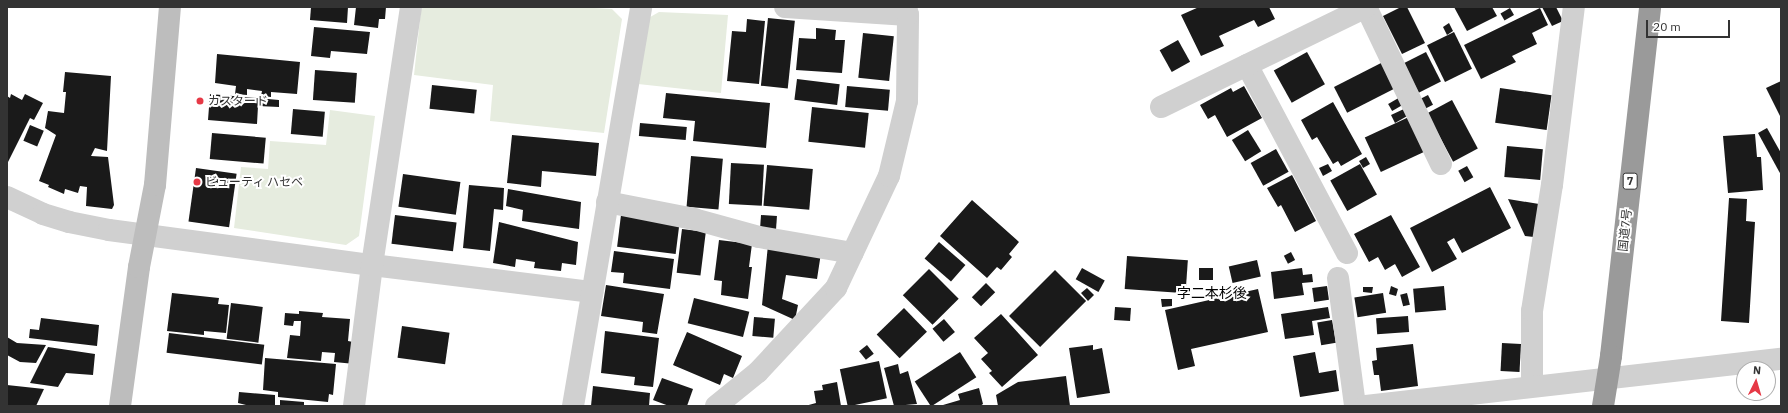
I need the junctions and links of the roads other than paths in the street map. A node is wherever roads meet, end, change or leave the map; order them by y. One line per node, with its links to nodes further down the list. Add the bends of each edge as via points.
1 (170, 7): 14 (street, via 155,185)
2 (411, 7): 17 (street)
3 (641, 7): 13 (street)
4 (785, 7): 8 (street)
5 (1366, 7): 9 (street); 11 (street)
6 (1574, 7): 21 (street, via 1552,185 1532,311)
7 (1650, 7): 28 (highway, 国道7号 / 7, bridge, via 1611,356)
8 (907, 11): 15 (street, via 907,101 889,176)
9 (1247, 65): 10 (street); 16 (street)
10 (1161, 107)
11 (1441, 164)
12 (7, 197): 14 (street, via 43,214 69,222)
13 (607, 202): 15 (street, via 694,219 759,236); 19 (street)
14 (146, 235): 17 (street); 22 (street, via 139,266)
15 (853, 253): 25 (street, via 836,288 758,372)
16 (1347, 253)
17 (372, 265): 19 (street); 23 (street)
18 (1338, 278): 26 (street)
19 (592, 292): 24 (street)
20 (1781, 358): 21 (street)
21 (1532, 386): 27 (street)
22 (120, 406)
23 (354, 406)
24 (573, 406)
25 (716, 406)
26 (1355, 406)
27 (1366, 406)
28 (1603, 406)

